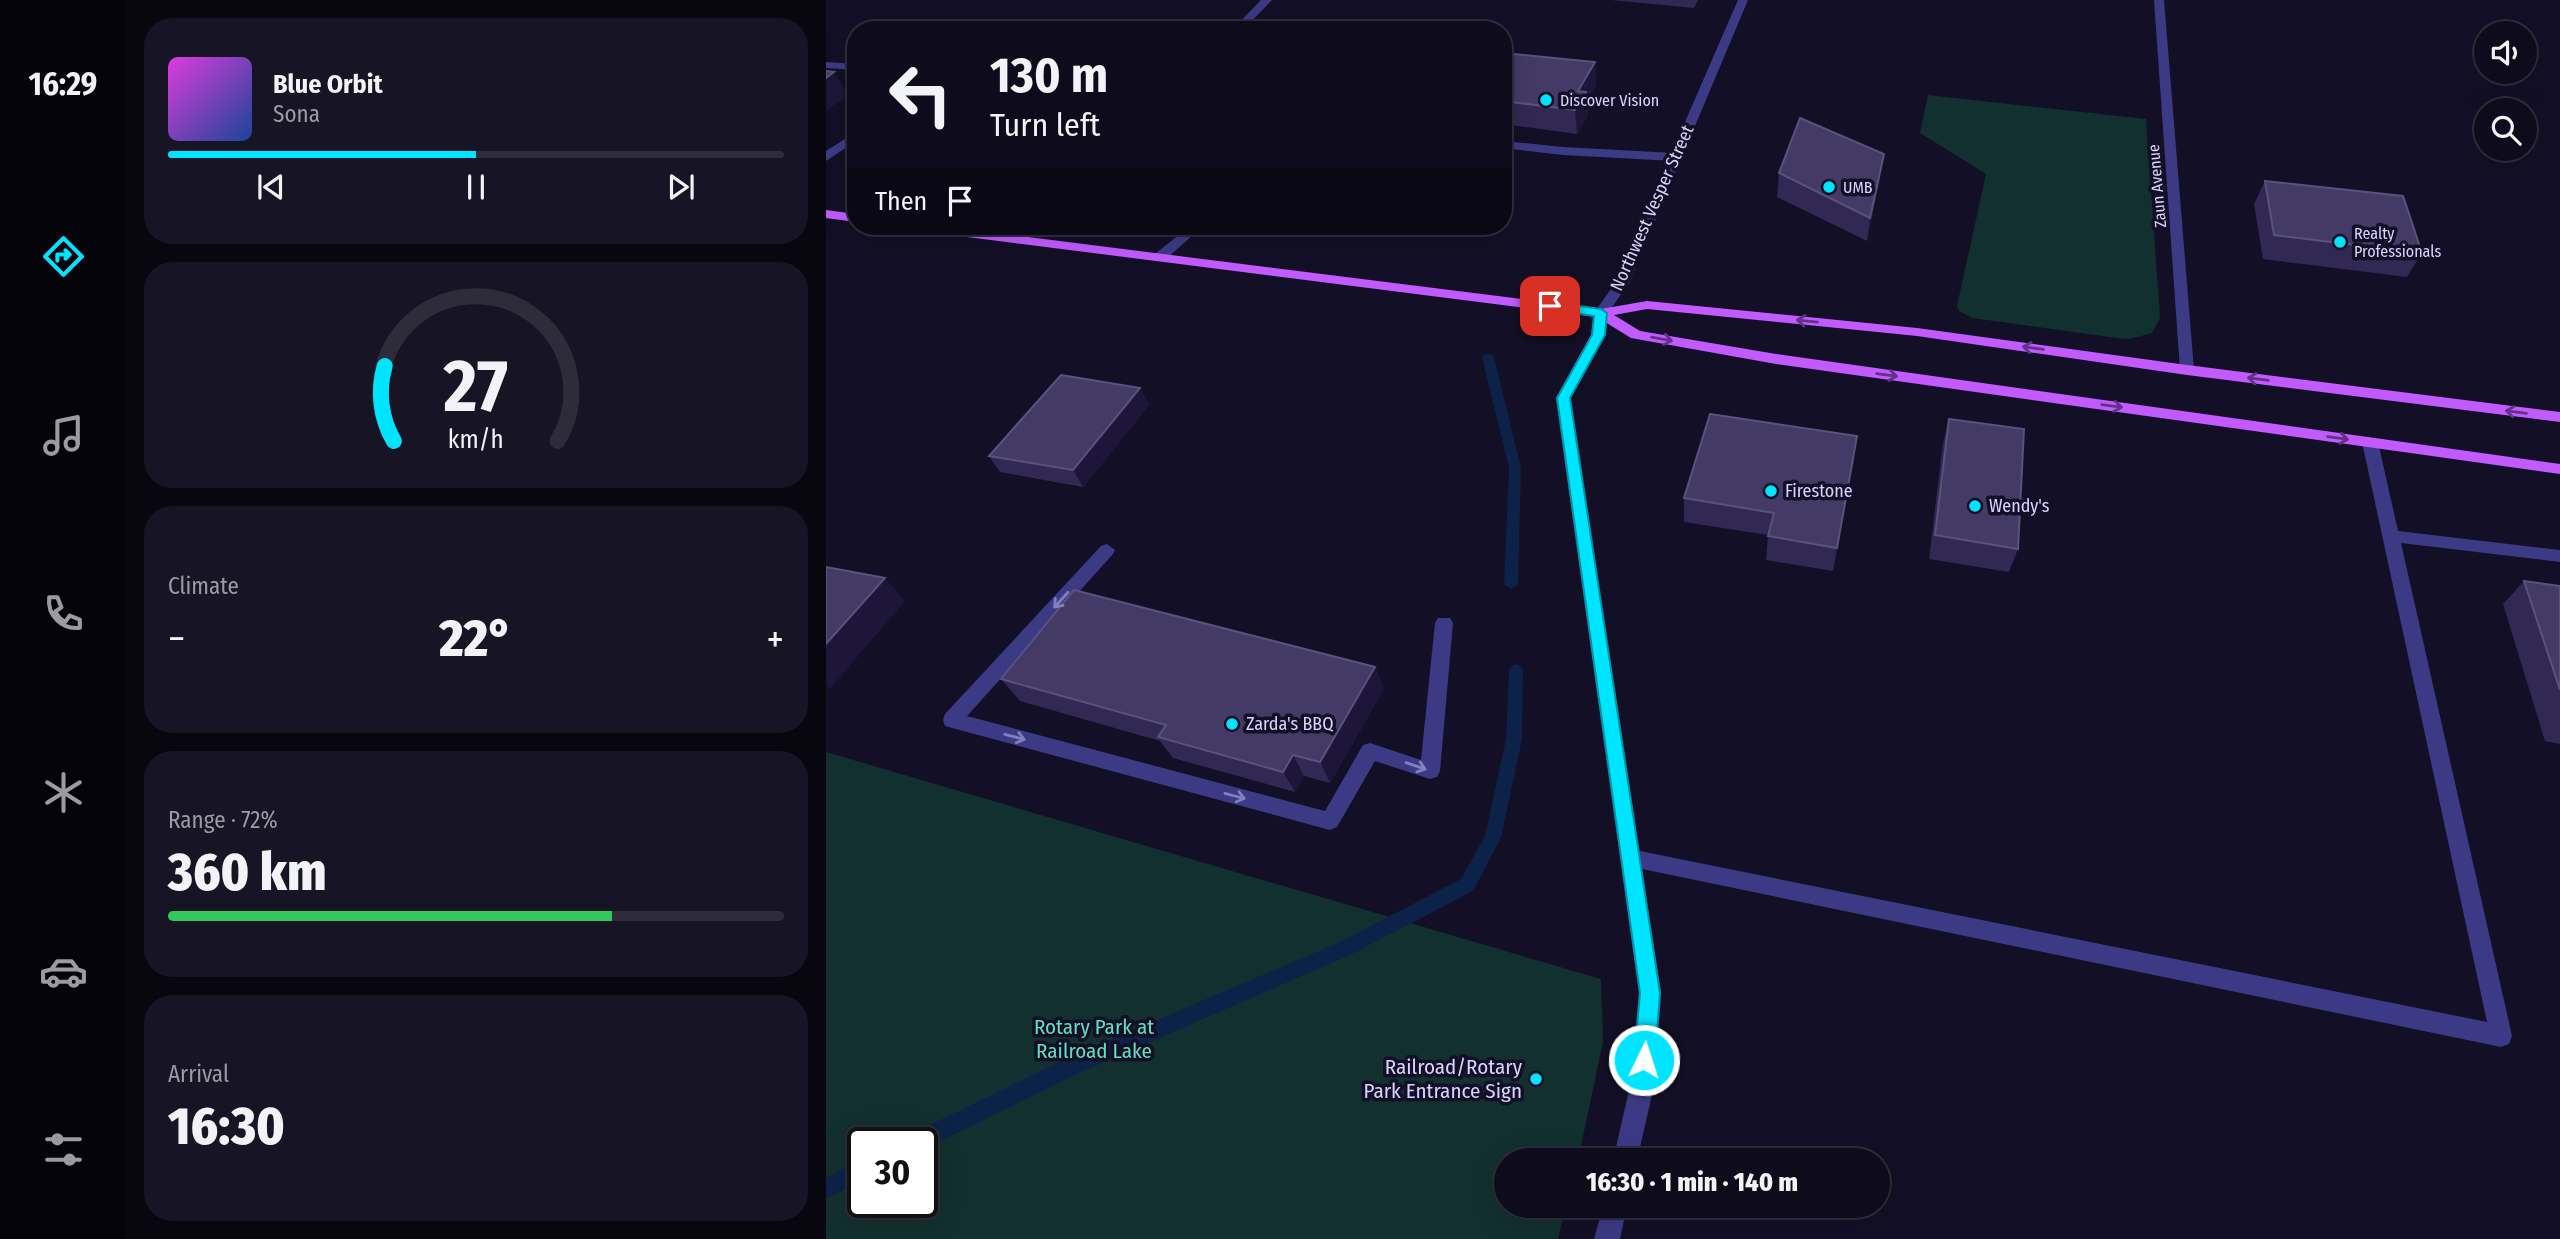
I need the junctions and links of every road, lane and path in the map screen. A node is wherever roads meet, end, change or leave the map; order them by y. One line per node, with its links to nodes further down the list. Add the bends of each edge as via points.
1 (1267, 0): 4 (street)
2 (1743, 0): 10 (street, Northwest Vesper Street)
3 (2159, 0): 19 (street, Zaun Avenue)
4 (1246, 21)
5 (826, 65): 6 (street)
6 (847, 66)
7 (847, 142): 9 (street)
8 (1512, 145): 10 (street)
9 (826, 157)
10 (1674, 157): 18 (street, Northwest Vesper Street, via 1619,289)
11 (826, 214): 12 (main road)
12 (847, 217)
13 (981, 235): 16 (main road)
14 (1024, 235): 16 (street)
15 (1186, 235): 17 (street)
16 (1019, 240): 17 (main road)
17 (1160, 257): 18 (main road)
18 (1601, 313): 19 (main road, one-way to 18, via 1917,331 1647,305); 21 (main road, one-way to 21, via 1636,335 1776,359); 27 (street, Northwest Vesper Street, via 1598,335 1563,398)
19 (2187, 370): 20 (main road, one-way to 19)
20 (2560, 417)
21 (2370, 442): 22 (main road); 23 (street)
22 (2560, 469)
23 (2390, 536): 25 (street); 27 (street, via 2501,1036)
24 (1107, 550): 26 (street, one-way to 26, via 952,720 1330,821 1370,751 1430,771)
25 (2560, 556)
26 (1444, 623)
27 (1630, 858): 28 (street, Northwest Vesper Street, via 1650,993 1643,1082)
28 (1628, 1148)
29 (1612, 1218): 30 (street)
30 (1607, 1239)

